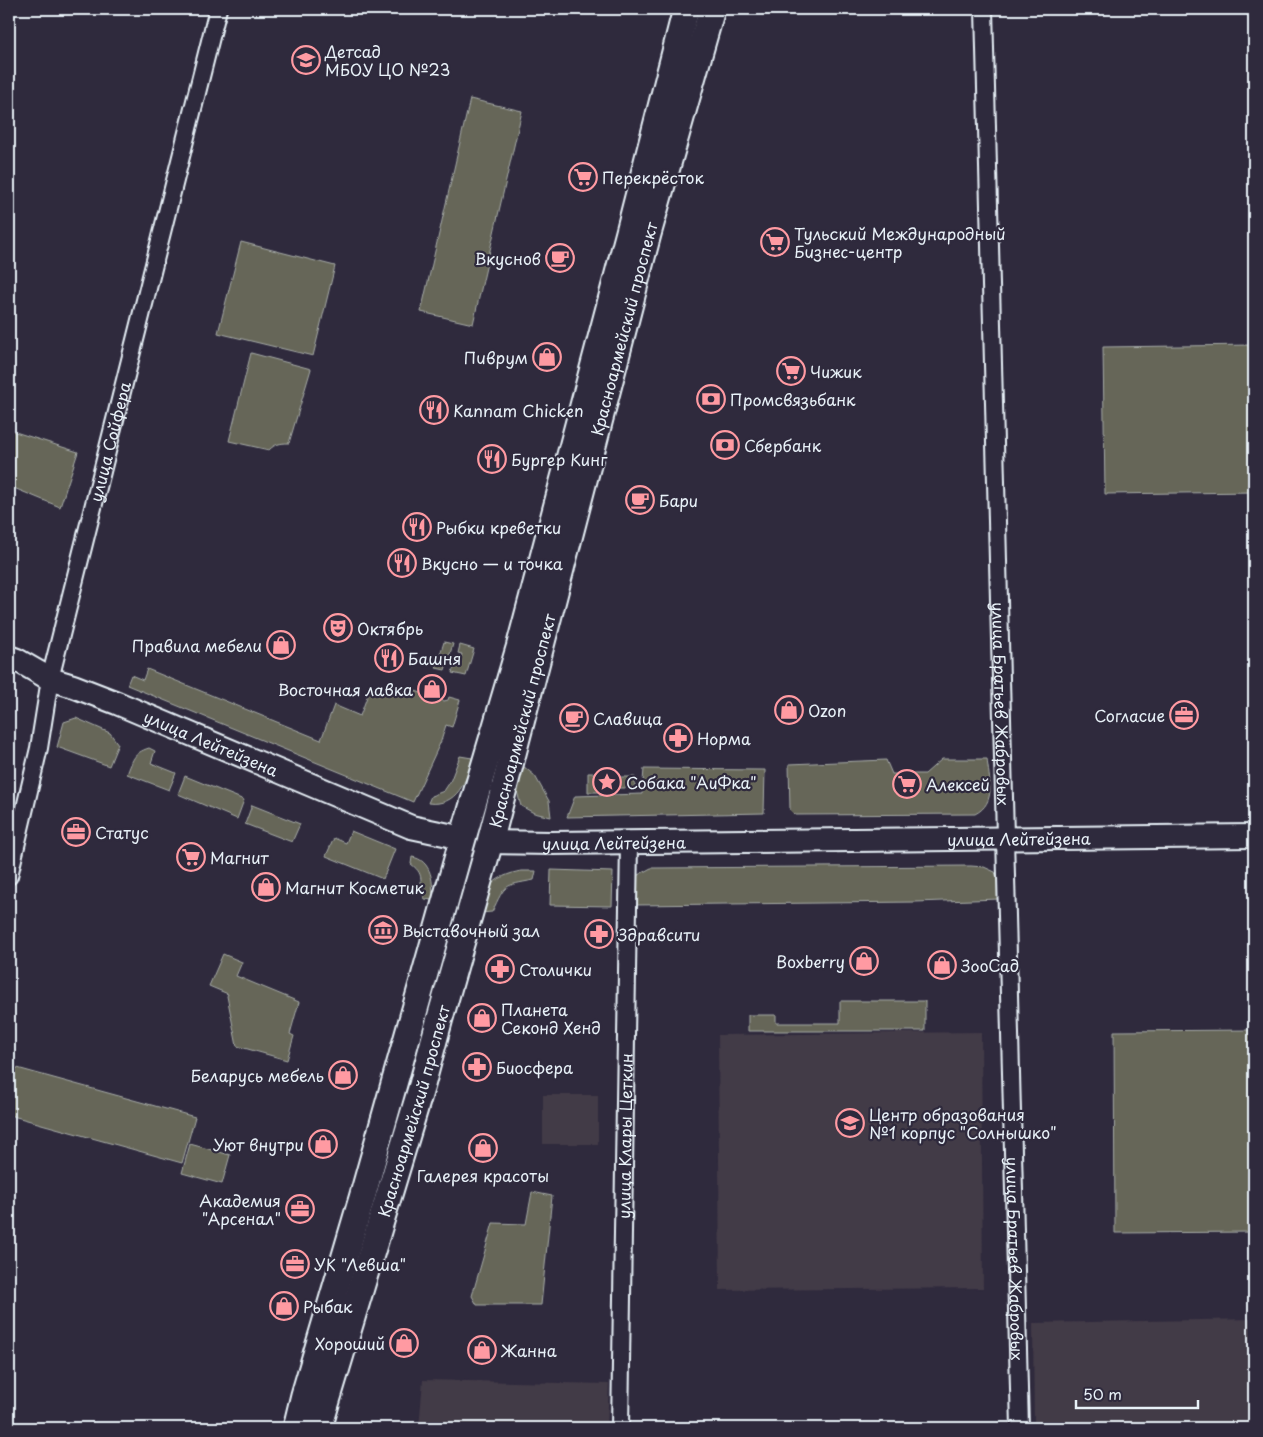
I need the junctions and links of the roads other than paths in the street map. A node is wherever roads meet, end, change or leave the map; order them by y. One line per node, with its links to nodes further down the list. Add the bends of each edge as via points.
1 (218, 9): 6 (street, улица Сойфера)
2 (686, 9): 8 (main road, Красноармейский проспект, via 519,648)
3 (712, 9): 10 (main road, Красноармейский проспект, via 648,234)
4 (984, 9): 9 (street, улица Братьев Жабровых)
5 (9, 657): 6 (street, улица Лейтейзена)
6 (50, 679): 8 (street, улица Лейтейзена, via 117,703 411,827); 12 (street, улица Сойфера, via 39,748)
7 (1254, 836): 9 (street, улица Лейтейзена)
8 (463, 838): 10 (main road, улица Лейтейзена); 13 (main road, Красноармейский проспект)
9 (1005, 838): 11 (street, улица Лейтейзена); 16 (street, улица Братьев Жабровых)
10 (490, 842): 11 (street, улица Лейтейзена); 14 (main road, Красноармейский проспект)
11 (629, 842): 15 (street, улица Клары Цеткин)
12 (9, 876)
13 (296, 1428)
14 (320, 1428)
15 (620, 1428)
16 (1020, 1428)

